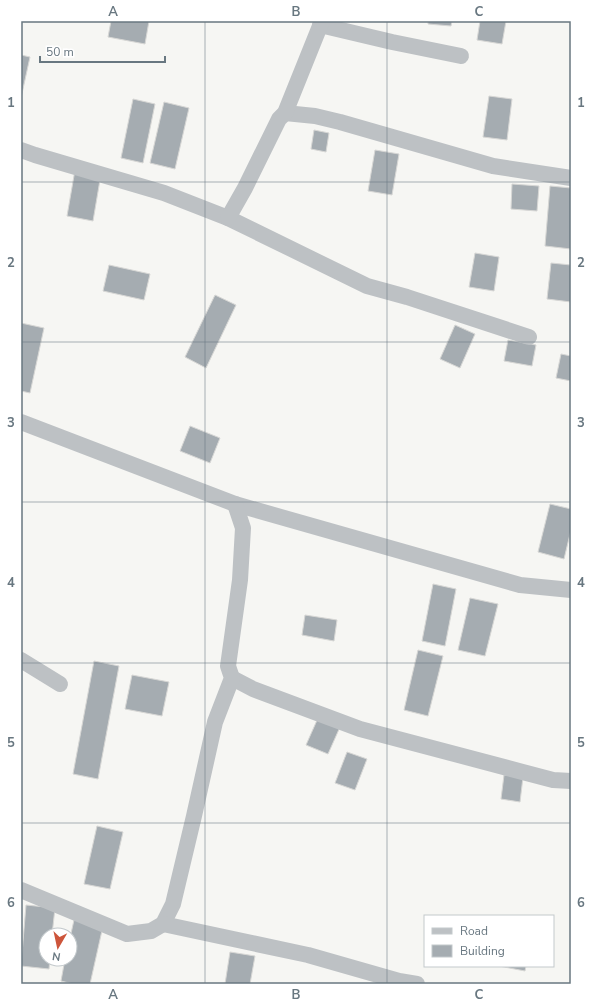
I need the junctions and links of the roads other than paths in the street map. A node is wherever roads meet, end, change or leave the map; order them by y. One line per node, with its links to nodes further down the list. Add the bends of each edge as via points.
1 (321, 23): 2 (street, via 392,42); 3 (street)
2 (462, 56)
3 (285, 113): 5 (street, via 340,122 493,166); 6 (street, via 279,119)
4 (21, 150): 6 (street, via 164,193)
5 (571, 178)
6 (228, 218): 7 (street, via 367,286)
7 (529, 336)
8 (21, 422): 9 (street)
9 (235, 504): 10 (street, via 520,584); 12 (street, via 243,528 240,580 228,666)
10 (571, 590)
11 (21, 660): 13 (street)
12 (232, 678): 14 (street, via 253,689 360,729 553,780); 16 (street, via 215,722 173,904)
13 (60, 684)
14 (571, 781)
15 (21, 890): 16 (street, via 127,934 151,931)
16 (163, 924): 17 (street, via 308,955)
17 (417, 984)

